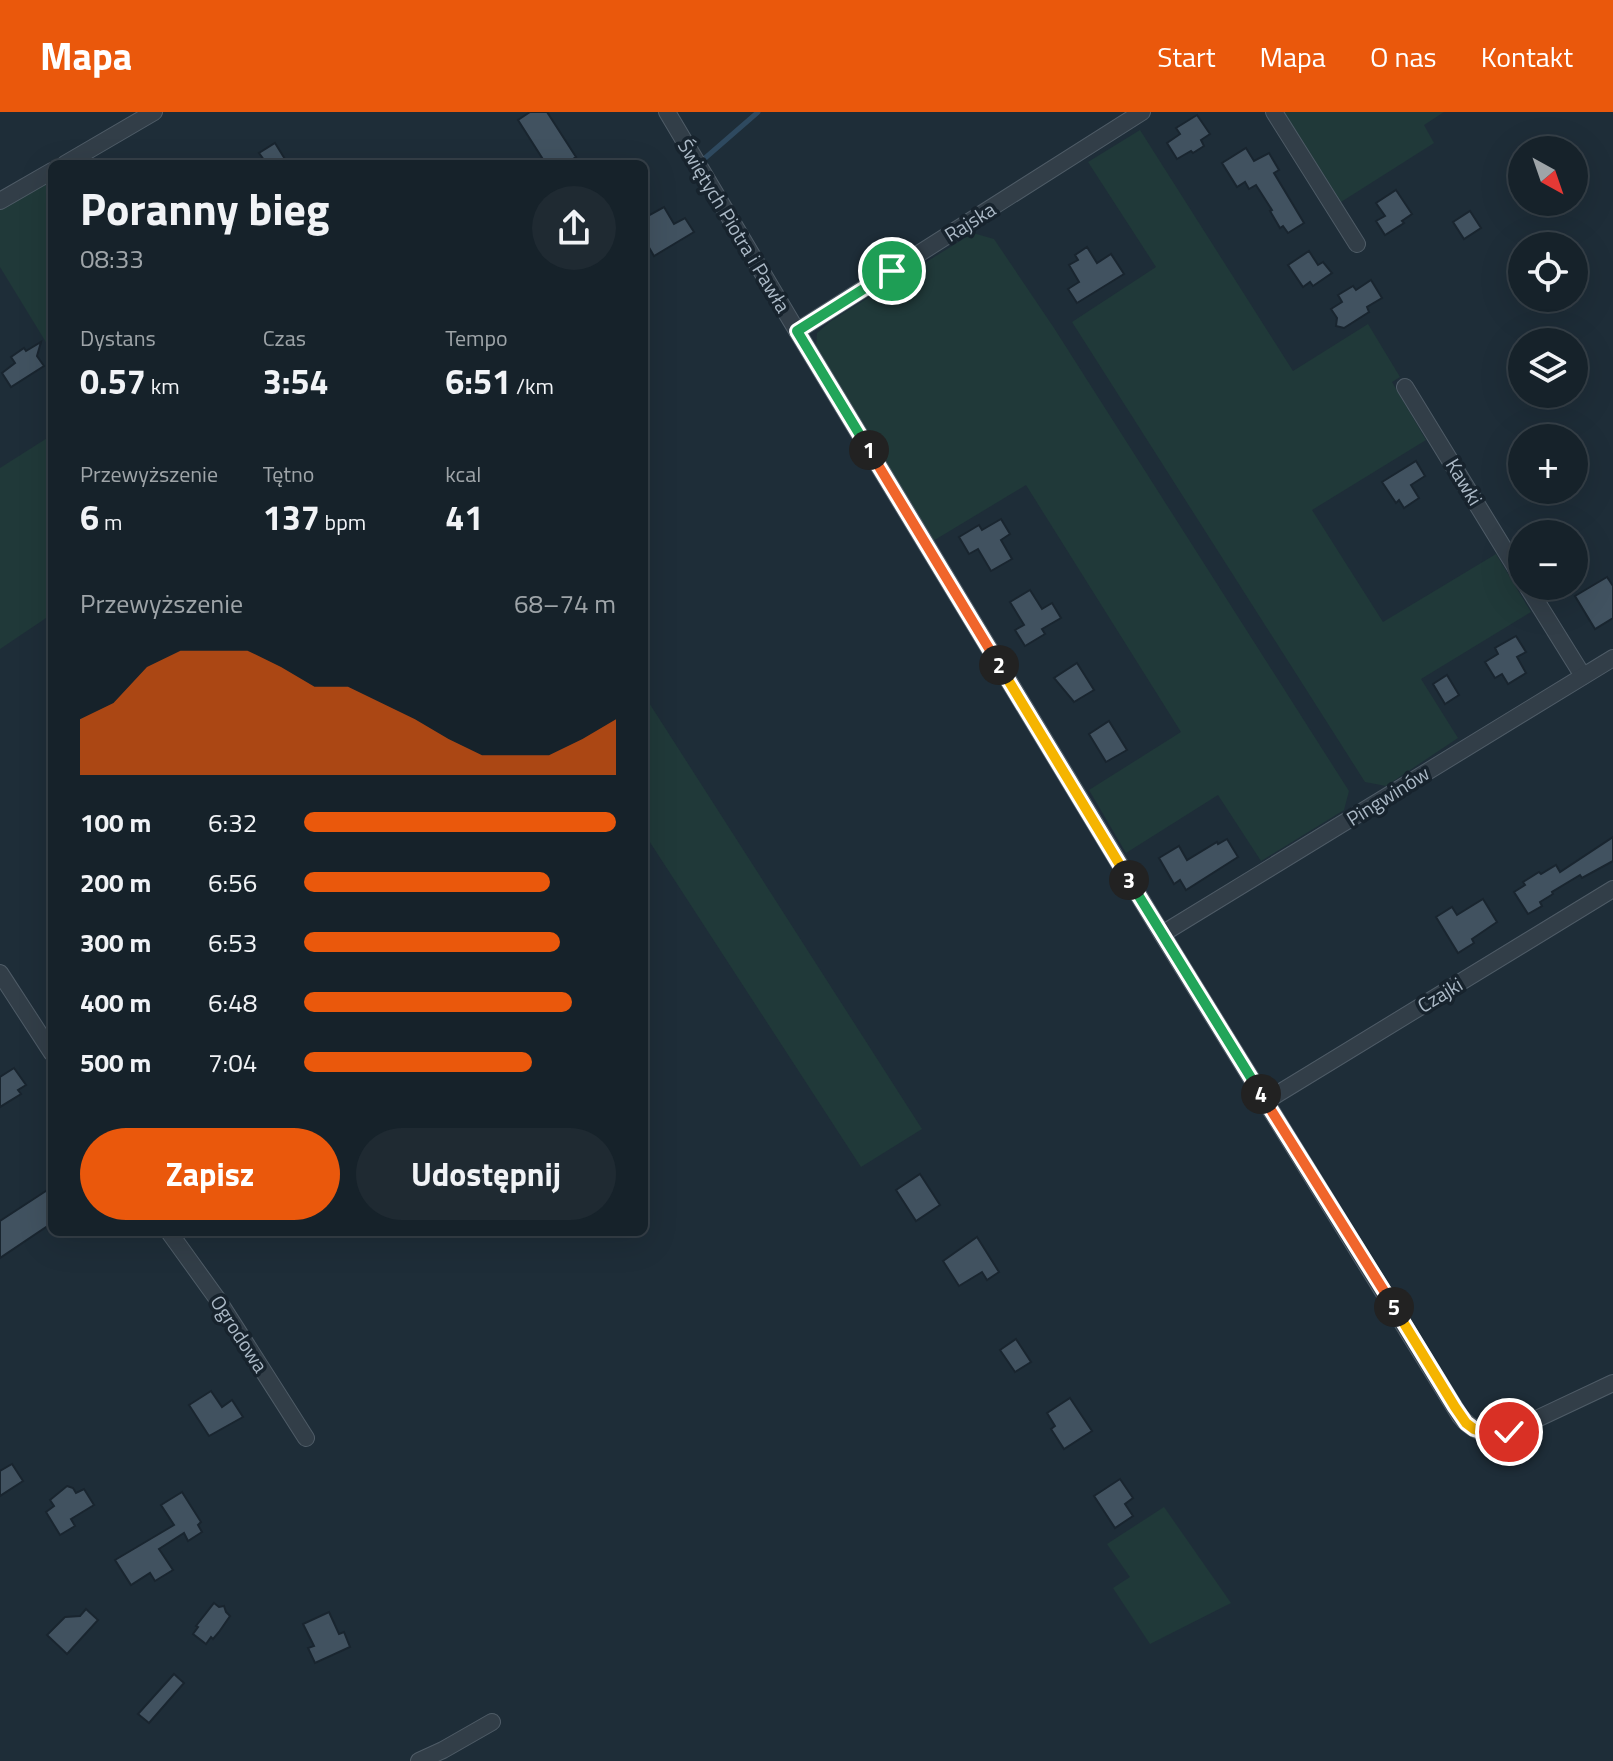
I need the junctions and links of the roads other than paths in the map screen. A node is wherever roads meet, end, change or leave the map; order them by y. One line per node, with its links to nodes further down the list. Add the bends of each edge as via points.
1 (154, 112): 5 (street)
2 (667, 112): 9 (street, Świętych Piotra i Pawła)
3 (1142, 112): 9 (street, Rajska)
4 (1274, 112): 8 (street)
5 (72, 160)
6 (48, 173): 7 (street)
7 (0, 201)
8 (1357, 244)
9 (797, 331): 16 (street, Świętych Piotra i Pawła)
10 (1405, 387): 11 (street, Kawki)
11 (1508, 555)
12 (1536, 600): 14 (street)
13 (1613, 658): 14 (street, Pingwinów)
14 (1583, 676): 16 (street, Pingwinów)
15 (1613, 889): 19 (street, Czajki)
16 (1162, 934): 19 (street, Świętych Piotra i Pawła)
17 (0, 973): 18 (street)
18 (48, 1047)
19 (1266, 1101): 21 (street, Świętych Piotra i Pawła, via 1460,1416 1474,1429 1509,1432)
20 (172, 1236): 22 (street, Ogrodowa)
21 (1613, 1383)
22 (306, 1438)
23 (492, 1722): 24 (street)
24 (419, 1761)

